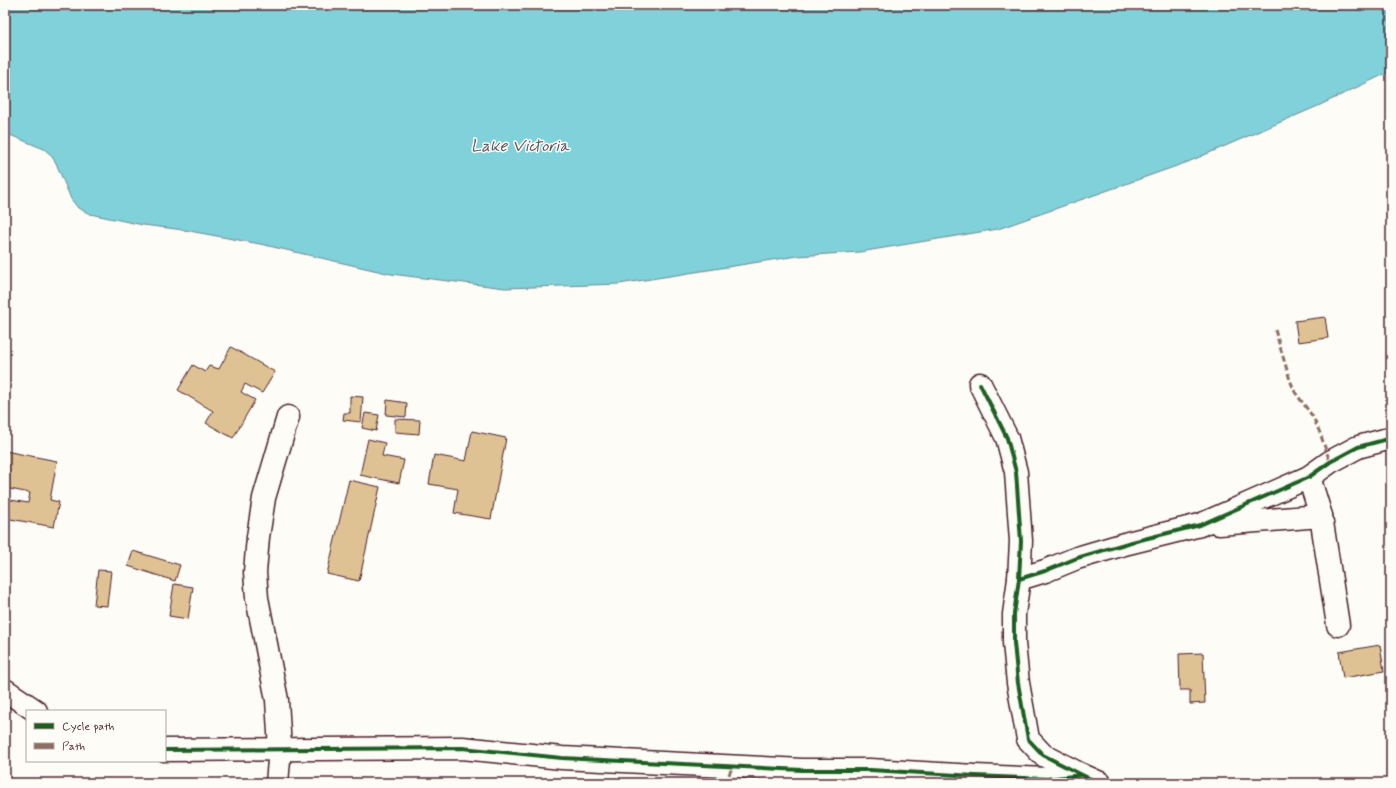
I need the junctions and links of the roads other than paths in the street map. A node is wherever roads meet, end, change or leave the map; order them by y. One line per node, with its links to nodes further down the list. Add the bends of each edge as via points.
1 (980, 384): 7 (street, via 1007,438 1016,472 1021,541)
2 (288, 417): 11 (street, via 264,498 255,572 257,598 277,700)
3 (1391, 439): 4 (street, via 1358,446)
4 (1309, 477): 5 (street); 6 (street)
5 (1321, 516): 6 (street); 8 (street)
6 (1200, 525): 7 (street, via 1077,558)
7 (1019, 579): 13 (street, via 1014,614 1014,643 1028,739 1043,756)
8 (1338, 625)
9 (5, 690): 10 (street)
10 (35, 710)
11 (280, 749): 12 (street); 13 (street, via 462,748 562,758 802,770 870,770); 14 (street)
12 (166, 750)
13 (1091, 779)
14 (277, 783)

